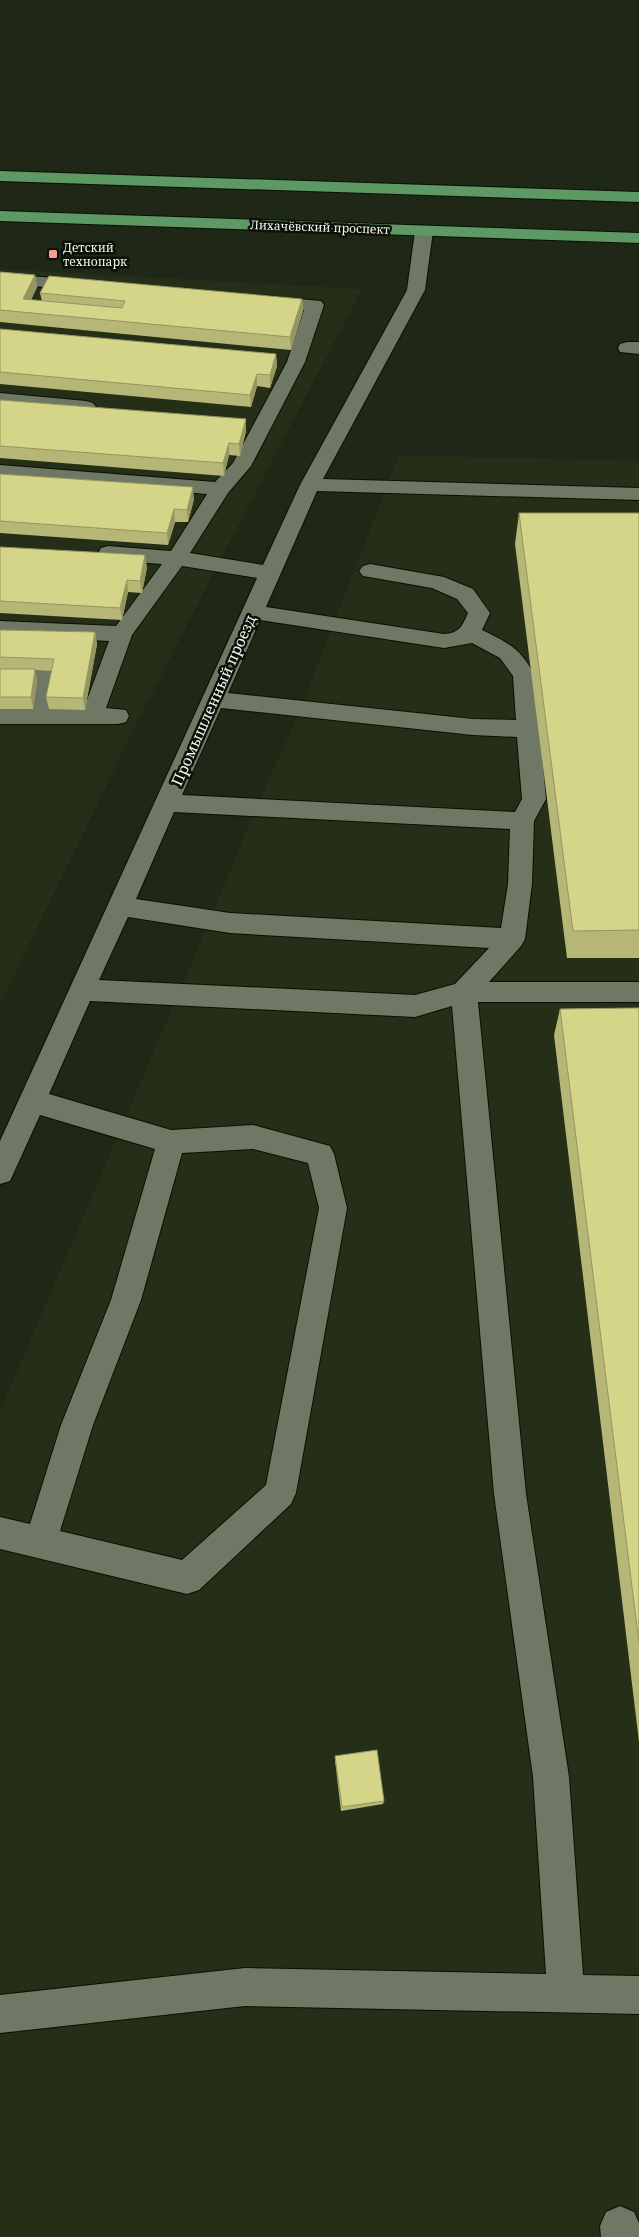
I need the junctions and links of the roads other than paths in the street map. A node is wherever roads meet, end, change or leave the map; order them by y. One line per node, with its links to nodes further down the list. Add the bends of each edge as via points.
1 (0, 176): 2 (main road)
2 (639, 197)
3 (0, 216): 4 (main road, Лихачёвский проспект)
4 (424, 231): 5 (main road, Лихачёвский проспект); 16 (street, Промышленный проезд, via 416,290)
5 (639, 238)
6 (3, 279): 7 (street)
7 (100, 287)
8 (247, 299): 10 (street, via 315,305)
9 (276, 360): 10 (street)
10 (296, 362): 14 (street)
11 (0, 399): 12 (street)
12 (108, 409)
13 (244, 421): 14 (street)
14 (264, 423): 17 (street, via 241,466)
15 (0, 471): 17 (street)
16 (310, 485): 18 (street); 22 (street, Промышленный проезд)
17 (220, 489): 20 (street)
18 (639, 494)
19 (88, 552): 20 (street)
20 (177, 558): 22 (street); 26 (street)
21 (370, 571): 25 (street, via 436,582 465,594 479,613)
22 (270, 573): 23 (street, Промышленный проезд)
23 (253, 612): 25 (street, via 444,641 460,640); 28 (street, Промышленный проезд)
24 (0, 628): 26 (street)
25 (470, 633): 33 (street, via 509,652 518,662 524,676)
26 (122, 634): 31 (street)
27 (0, 676): 30 (street, via 47,677)
28 (214, 698): 33 (street, via 473,728); 34 (street, Промышленный проезд)
29 (0, 716): 30 (street)
30 (40, 716): 31 (street)
31 (92, 716): 32 (street)
32 (118, 716)
33 (529, 729): 35 (street, via 534,799)
34 (166, 803): 35 (street); 36 (street, Промышленный проезд)
35 (522, 822): 37 (street, via 520,884)
36 (120, 906): 37 (street, via 230,923); 38 (street, Промышленный проезд)
37 (512, 939): 39 (street)
38 (82, 990): 39 (street, via 415,1006); 41 (street, Промышленный проезд)
39 (464, 992): 40 (street); 46 (street, via 510,1494 551,1778)
40 (639, 992)
41 (32, 1101): 42 (street); 43 (street, Промышленный проезд)
42 (172, 1142): 45 (street, via 126,1300 77,1425); 45 (street, via 253,1137 320,1154 333,1208 280,1493 188,1578)
43 (0, 1172)
44 (0, 1533): 45 (street)
45 (40, 1542)
46 (566, 1994): 47 (street); 48 (street, via 245,1988)
47 (639, 1996)
48 (0, 2014)

